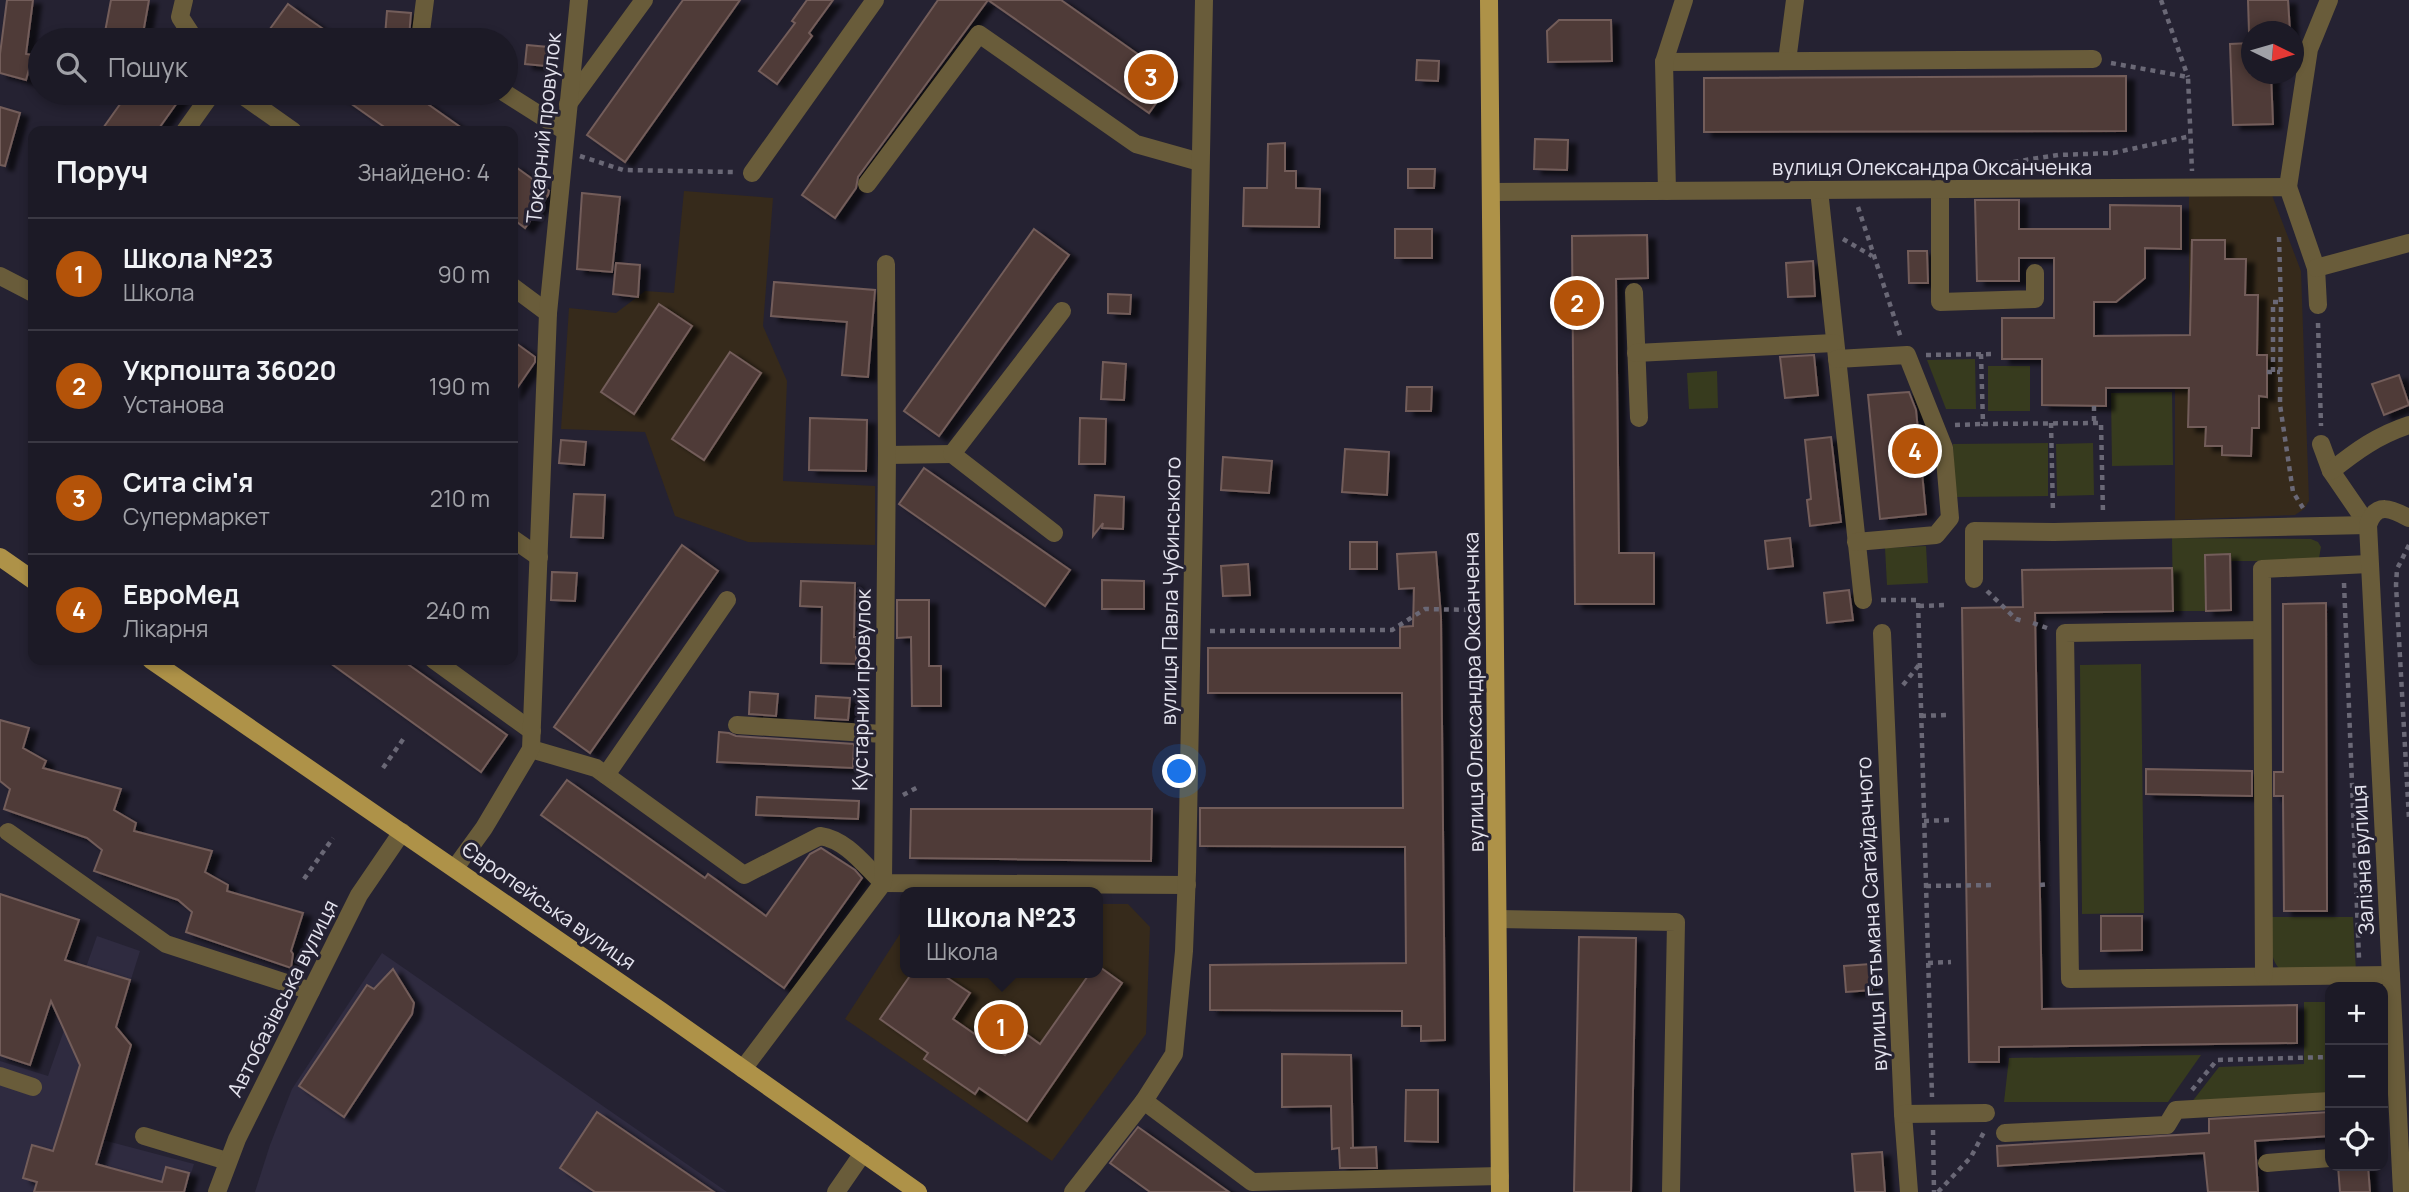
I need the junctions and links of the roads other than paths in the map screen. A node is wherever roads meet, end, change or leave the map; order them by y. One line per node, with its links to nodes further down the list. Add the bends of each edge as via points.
1 (425, 0): 12 (street)
2 (579, 0): 19 (street, Токарний провулок)
3 (645, 0): 19 (street)
4 (875, 0): 24 (street)
5 (1205, 0): 23 (street, вулиця Павла Чубинського)
6 (1489, 0): 30 (main road, вулиця Олександра Оксанченка)
7 (1684, 0): 15 (street)
8 (1795, 0): 14 (street)
9 (2329, 0): 26 (street, via 2309,49)
10 (182, 9): 11 (street)
11 (190, 28)
12 (423, 28)
13 (2092, 59): 14 (street)
14 (1787, 61): 15 (street)
15 (1664, 62): 29 (street)
16 (518, 101): 22 (street)
17 (203, 105): 20 (street)
18 (256, 105): 21 (street)
19 (567, 105): 22 (street, Токарний провулок)
20 (189, 126)
21 (286, 126)
22 (565, 131): 41 (street, Токарний провулок)
23 (1200, 162): 25 (street, via 1136,144 979,34); 74 (street, вулиця Павла Чубинського)
24 (752, 173)
25 (867, 184)
26 (2288, 187): 28 (street, вулиця Олександра Оксанченка); 33 (street)
27 (1819, 190): 28 (street, вулиця Олександра Оксанченка); 29 (street, вулиця Олександра Оксанченка); 42 (street)
28 (1940, 190): 34 (street, via 1940,302 2035,299)
29 (1667, 191): 30 (street, вулиця Олександра Оксанченка)
30 (1491, 192): 75 (main road, вулиця Олександра Оксанченка)
31 (2409, 243): 33 (street)
32 (886, 264): 48 (street, Кустарний провулок)
33 (2316, 268): 39 (street)
34 (2035, 274)
35 (0, 276): 36 (street)
36 (28, 290)
37 (518, 291): 41 (street)
38 (1634, 292): 43 (street)
39 (2318, 305)
40 (1062, 311): 47 (street)
41 (548, 313): 55 (street, Токарний провулок)
42 (1836, 351): 43 (street); 54 (street); 54 (street, via 1907,355 1944,448 1950,518 1936,535)
43 (1636, 353): 44 (street)
44 (1639, 418)
45 (2409, 425): 49 (street, via 2385,433)
46 (2321, 444): 49 (street)
47 (952, 454): 48 (street); 52 (street)
48 (887, 455): 67 (street, Кустарний провулок)
49 (2331, 471): 51 (street)
50 (2409, 519): 51 (street, via 2379,509)
51 (2368, 525): 57 (street, Залізна вулиця); 59 (street, via 1974,531)
52 (1054, 533)
53 (518, 542): 55 (street)
54 (1856, 542): 61 (street)
55 (539, 556): 68 (street, Токарний провулок)
56 (0, 557): 58 (main road)
57 (2369, 565): 62 (street, via 2262,569); 76 (street, Залізна вулиця)
58 (28, 577)
59 (1975, 579)
60 (727, 600): 69 (street)
61 (1863, 600)
62 (2262, 630): 77 (street); 77 (street, via 2065,633 2070,979)
63 (1882, 633): 86 (street, вулиця Гетьмана Сагайдачного)
64 (158, 665): 71 (main road, Європейська вулиця)
65 (440, 665): 68 (street)
66 (737, 725): 67 (street)
67 (883, 734): 73 (street, Кустарний провулок)
68 (531, 740): 69 (street); 72 (street, Токарний провулок, via 484,828)
69 (606, 775): 73 (street, via 744,875 820,836 843,844)
70 (8, 832): 78 (street, via 166,944)
71 (402, 832): 72 (main road, Європейська вулиця); 78 (street, Автобазівська вулиця, via 359,895)
72 (455, 868): 79 (main road, Європейська вулиця)
73 (883, 883): 74 (street); 79 (street)
74 (1187, 885): 83 (street, вулиця Павла Чубинського, via 1174,1054)
75 (1498, 919): 94 (main road, вулиця Олександра Оксанченка); 101 (street, via 1676,922)
76 (2391, 975): 77 (street); 82 (street, Залізна вулиця)
77 (2264, 976)
78 (311, 991): 92 (street, Автобазівська вулиця)
79 (743, 1069): 89 (main road, Європейська вулиця)
80 (0, 1076): 81 (street)
81 (33, 1087)
82 (2390, 1098): 90 (street, Залізна вулиця)
83 (1144, 1101): 96 (street); 100 (street, вулиця Павла Чубинського)
84 (2325, 1101): 87 (street, via 2176,1110 2167,1125)
85 (1986, 1113): 86 (street)
86 (1903, 1114): 102 (street, вулиця Гетьмана Сагайдачного)
87 (2005, 1133)
88 (144, 1136): 92 (street)
89 (863, 1153): 98 (street); 99 (main road, Європейська вулиця)
90 (2391, 1154): 103 (street, Залізна вулиця)
91 (2325, 1158): 93 (street)
92 (227, 1161): 97 (street, Автобазівська вулиця)
93 (2267, 1163)
94 (1500, 1184): 95 (street)
95 (1390, 1185): 96 (street)
96 (1248, 1187)
97 (217, 1192)
98 (836, 1192)
99 (918, 1192)
100 (1073, 1192)
101 (1671, 1192)
102 (1909, 1192)
103 (2402, 1192)

